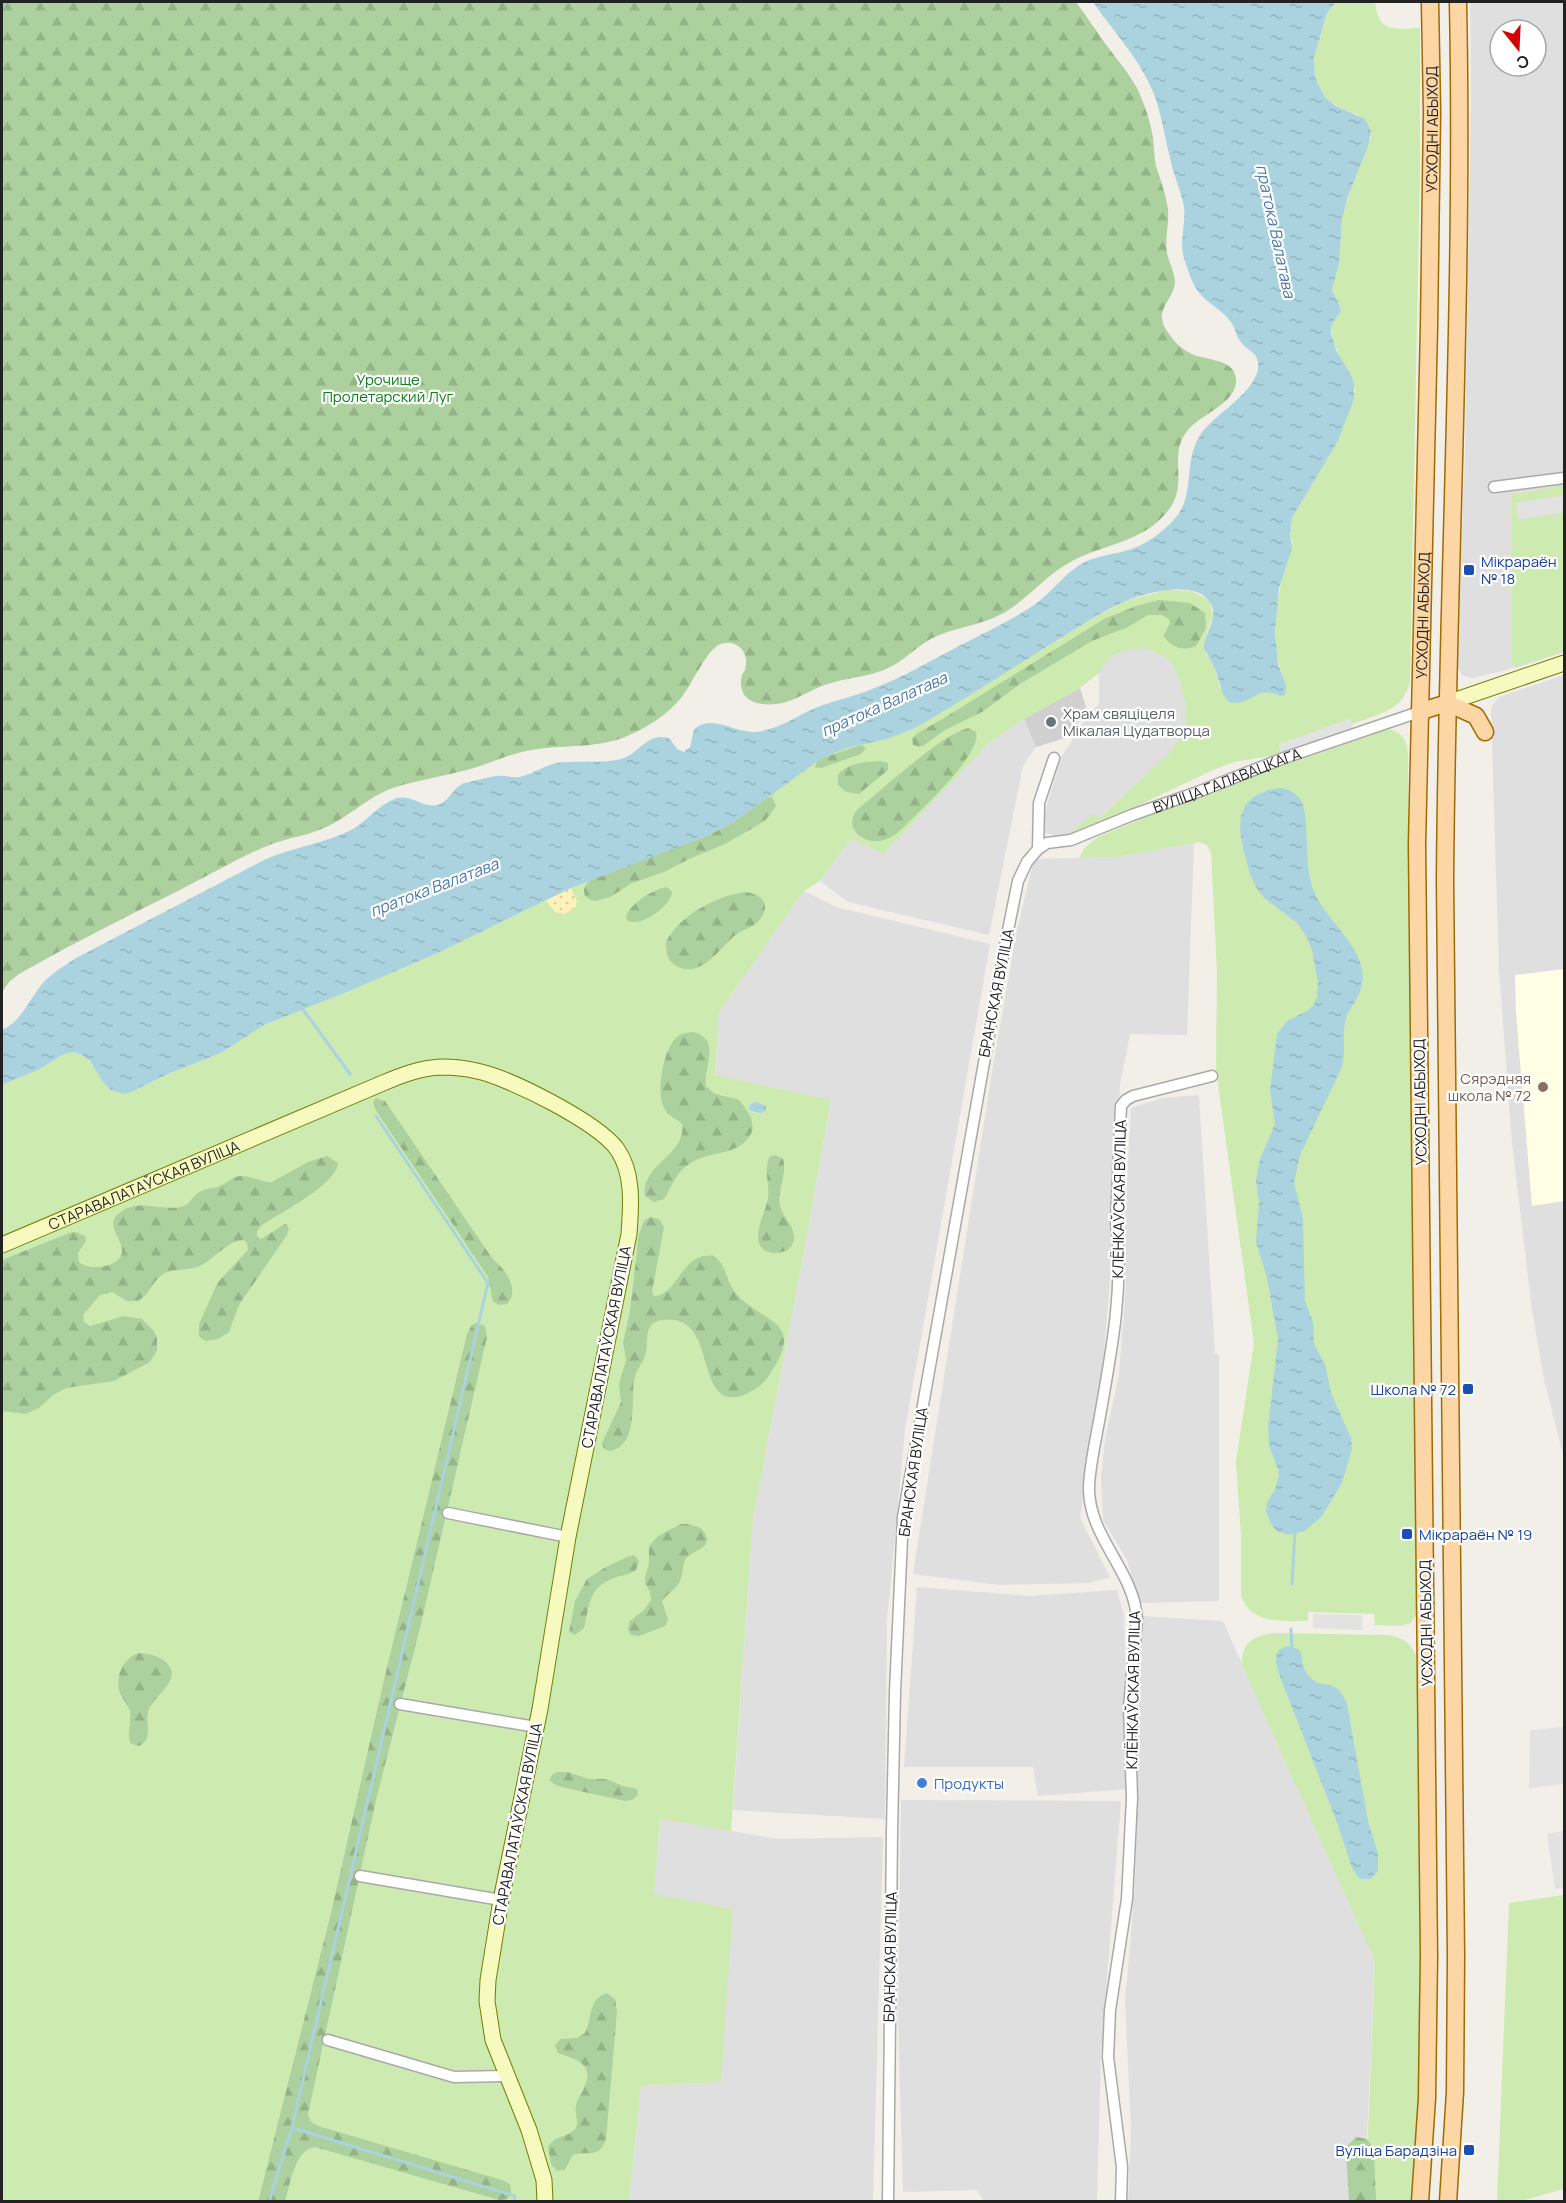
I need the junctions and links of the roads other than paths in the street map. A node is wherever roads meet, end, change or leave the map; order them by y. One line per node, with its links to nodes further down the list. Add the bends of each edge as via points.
1 (1430, 2): 7 (main road, УСХОДНІ АБЫХОД, via 1432,165)
2 (1458, 2): 6 (main road, УСХОДНІ АБЫХОД, via 1460,184)
3 (1564, 478): 4 (street)
4 (1494, 487)
5 (1564, 663): 6 (street)
6 (1447, 703): 7 (main road); 8 (main road, via 1476,716); 25 (main road, УСХОДНІ АБЫХОД, via 1445,904 1456,1956 1455,2092)
7 (1419, 712): 10 (street, ВУЛІЦА ГАЛАВАЦКАГА); 24 (main road, УСХОДНІ АБЫХОД, via 1417,844 1429,1956 1427,2098)
8 (1485, 732)
9 (1054, 758): 10 (street, via 1039,803)
10 (1038, 849): 22 (street, БРАНСКАЯ ВУЛІЦА, via 1018,880 1010,916 903,1517 895,1692)
11 (1212, 1076): 23 (street, КЛЁНКАЎСКАЯ ВУЛІЦА, via 1133,1096 1121,1106 1113,1345 1089,1487 1094,1520 1127,1580 1137,1619 1129,1707 1132,1798 1127,1899 1110,2010 1108,2057 1122,2167)
12 (2, 1245): 14 (street, СТАРАВАЛАТАЎСКАЯ ВУЛІЦА, via 422,1069 477,1071 541,1097 573,1114 617,1148 626,1168 631,1199 629,1234)
13 (448, 1513): 14 (street)
14 (568, 1537): 16 (street, СТАРАВАЛАТАЎСКАЯ ВУЛІЦА)
15 (400, 1704): 16 (street)
16 (536, 1727): 18 (street, СТАРАВАЛАТАЎСКАЯ ВУЛІЦА)
17 (360, 1876): 18 (street)
18 (501, 1900): 20 (street, СТАРАВАЛАТАЎСКАЯ ВУЛІЦА, via 487,2001 493,2040)
19 (328, 2040): 20 (street, via 454,2077)
20 (506, 2076): 21 (street, СТАРАВАЛАТАЎСКАЯ ВУЛІЦА, via 529,2130 544,2180)
21 (545, 2202)
22 (888, 2202)
23 (1121, 2202)
24 (1420, 2202)
25 (1448, 2202)

